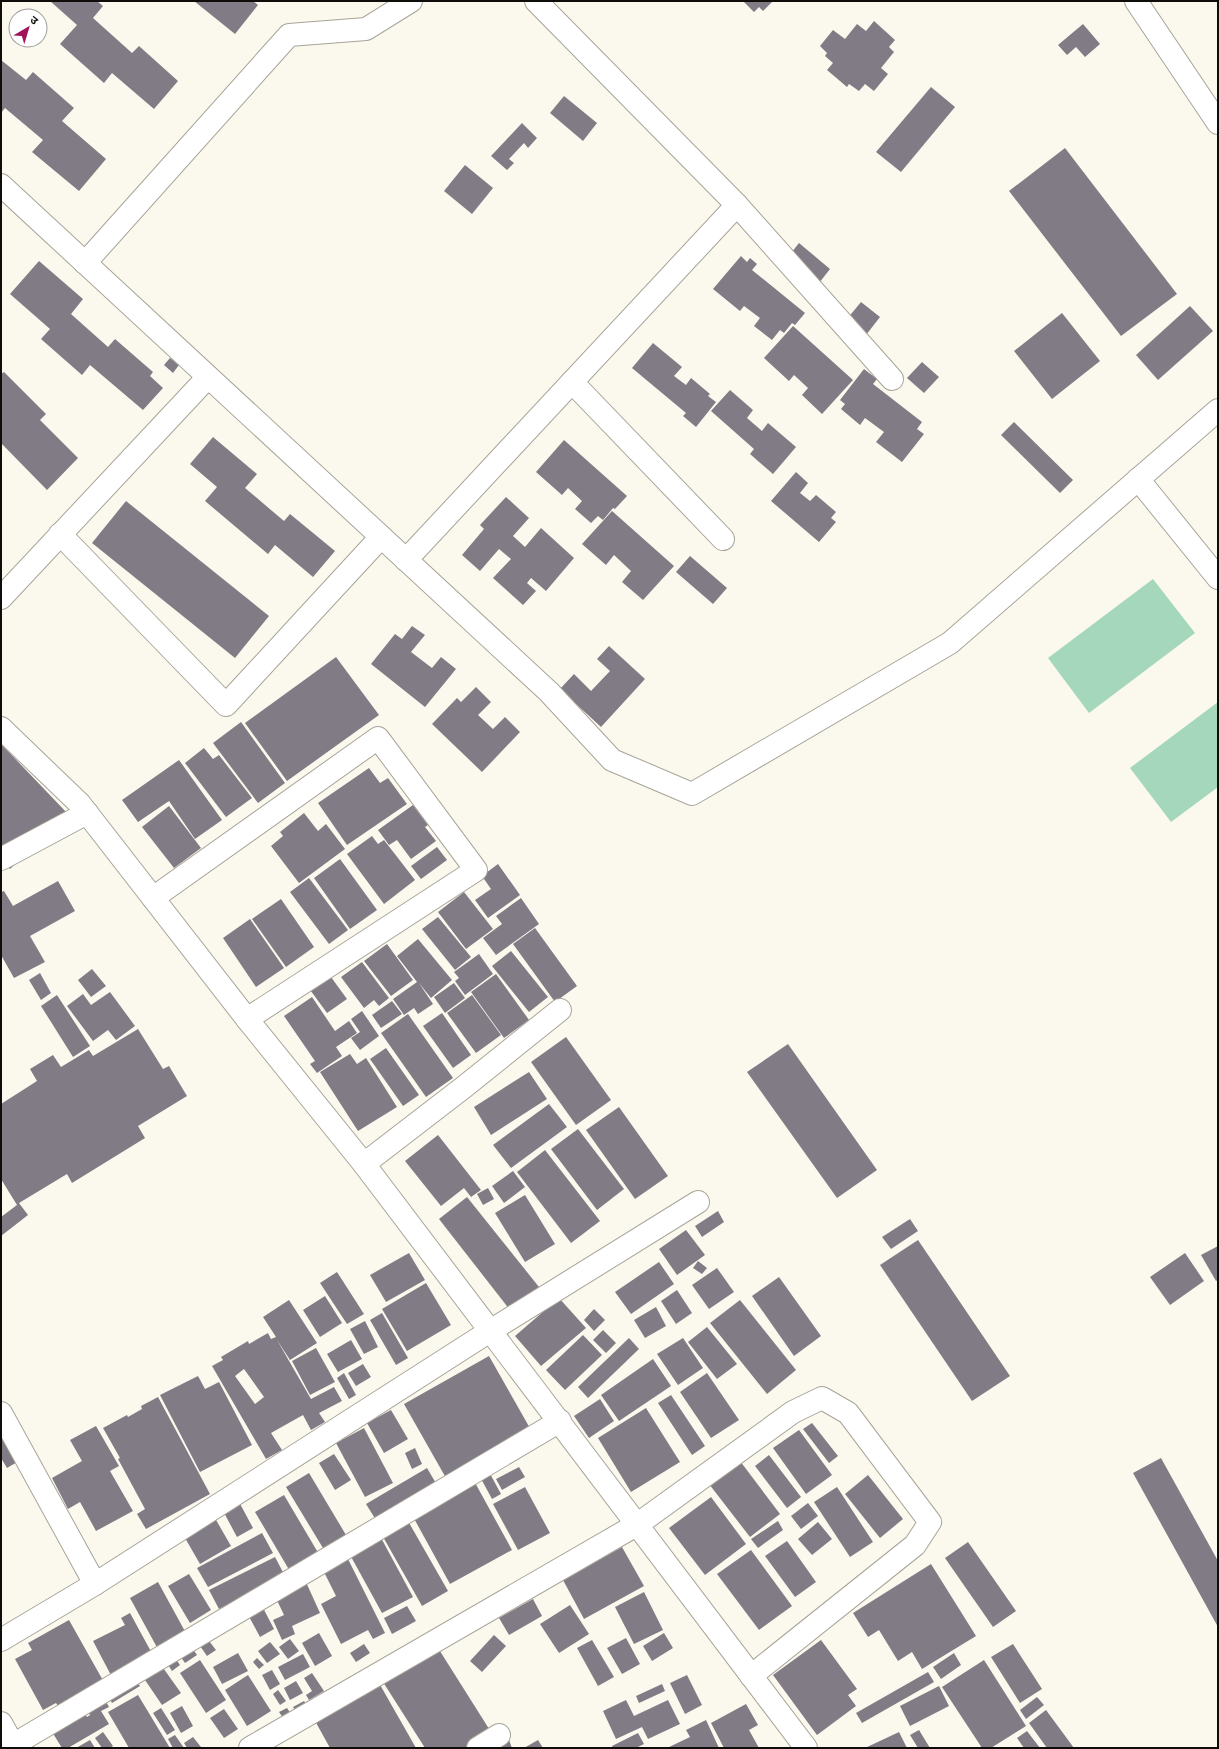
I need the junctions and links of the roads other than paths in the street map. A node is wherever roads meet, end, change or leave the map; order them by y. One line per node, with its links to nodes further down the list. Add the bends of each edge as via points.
1 (411, 1): 7 (street, via 366,29 289,35)
2 (536, 1): 6 (street)
3 (1136, 1): 4 (street)
4 (1218, 123)
5 (1, 185): 7 (street)
6 (737, 205): 9 (street); 10 (street)
7 (85, 263): 8 (street)
8 (208, 377): 13 (street); 14 (street)
9 (892, 379)
10 (572, 382): 15 (street); 16 (street)
11 (1218, 410): 12 (street)
12 (1138, 480): 16 (street, via 950,643 692,794 612,760 548,692); 17 (street)
13 (60, 534): 14 (street, via 226,705); 18 (street)
14 (381, 537): 16 (street)
15 (723, 539)
16 (406, 560)
17 (1218, 578)
18 (1, 598)
19 (1, 728): 20 (street)
20 (87, 813): 21 (street); 22 (street)
21 (1, 858)
22 (153, 898): 24 (street); 24 (street, via 378,738 476,870)
23 (560, 1010): 25 (street)
24 (247, 1019): 25 (street)
25 (364, 1164): 27 (street)
26 (698, 1202): 27 (street)
27 (490, 1331): 29 (street); 31 (street)
28 (1, 1412): 31 (street)
29 (560, 1421): 30 (street); 36 (street)
30 (638, 1524): 33 (street); 33 (street, via 793,1412 822,1398 848,1413 930,1522 915,1545); 37 (street)
31 (95, 1584): 32 (street)
32 (1, 1640)
33 (751, 1676): 39 (street)
34 (1, 1723): 36 (street)
35 (500, 1735): 38 (street)
36 (14, 1746)
37 (250, 1748)
38 (478, 1748)
39 (806, 1748)

